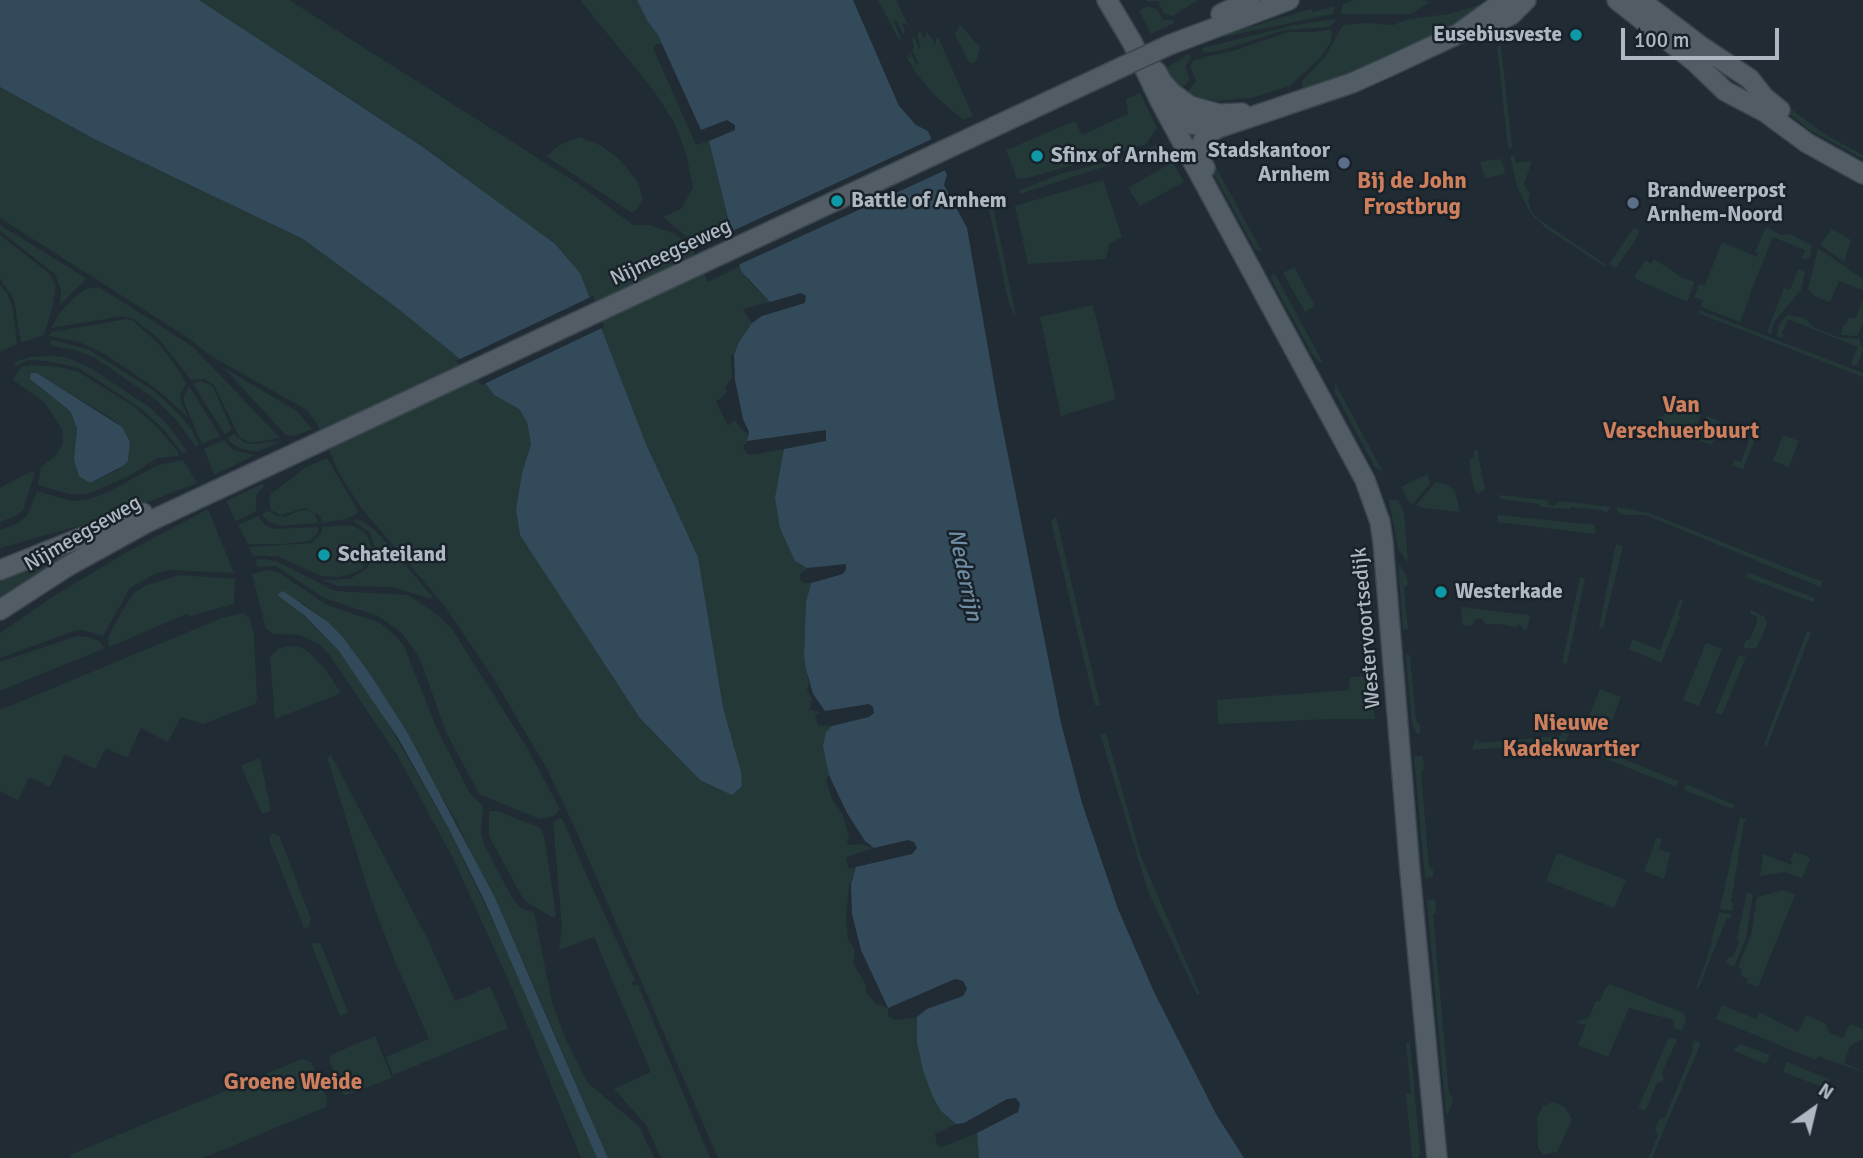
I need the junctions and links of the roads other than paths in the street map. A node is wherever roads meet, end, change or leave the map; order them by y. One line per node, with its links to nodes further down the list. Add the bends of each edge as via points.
1 (1107, 0): 14 (main road, Westervoortsedijk)
2 (1120, 0): 15 (main road, via 1162,82)
3 (1250, 0): 10 (main road, Nijmeegseweg)
4 (1303, 0): 8 (main road, Nijmeegseweg)
5 (1542, 0): 9 (main road)
6 (1617, 0): 12 (main road)
7 (1640, 0): 11 (main road)
8 (1286, 2): 10 (main road, Nijmeegseweg)
9 (1516, 4): 16 (main road, via 1479,31 1458,34 1352,83 1250,119)
10 (1169, 45): 21 (main road, Nijmeegseweg, bridge)
11 (1733, 67): 12 (main road, via 1722,71); 13 (main road, via 1750,79)
12 (1719, 86): 13 (main road)
13 (1751, 96): 19 (main road); 20 (main road, via 1807,143)
14 (1160, 102): 15 (main road, via 1171,113); 17 (main road, Westervoortsedijk)
15 (1191, 116): 16 (main road); 17 (main road); 18 (main road, Westervoortsedijk)
16 (1219, 121): 18 (main road, via 1207,134)
17 (1181, 141): 24 (main road, Westervoortsedijk, via 1360,470 1380,522)
18 (1198, 156): 25 (main road, Westervoortsedijk, via 1385,498 1394,553)
19 (1863, 164)
20 (1863, 174)
21 (191, 501): 22 (main road, Nijmeegseweg, via 141,514); 23 (main road, Nijmeegseweg, via 68,566)
22 (0, 570)
23 (0, 610)
24 (1437, 1158)
25 (1447, 1158)

